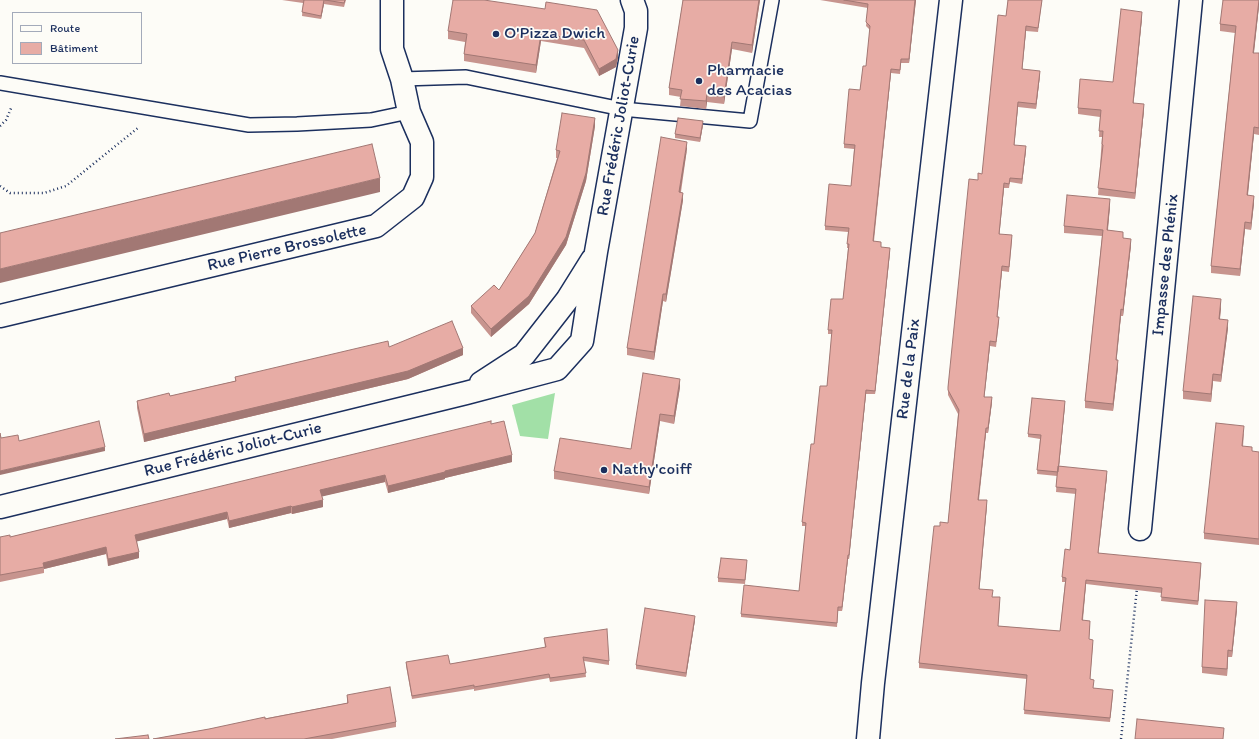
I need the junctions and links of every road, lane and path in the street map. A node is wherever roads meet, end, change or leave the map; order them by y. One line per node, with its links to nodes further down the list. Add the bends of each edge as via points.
1 (392, 0): 6 (street, Rue Pierre Brossolette, via 392,49)
2 (632, 0): 8 (street, Rue Frédéric Joliot-Curie, via 636,11 636,28)
3 (772, 0): 8 (lane, via 750,121)
4 (951, 0): 18 (street, Rue de la Paix)
5 (1191, 0): 16 (street, Impasse des Phénix)
6 (402, 79): 8 (lane, via 466,77); 10 (street, Rue Pierre Brossolette)
7 (0, 83): 9 (lane)
8 (622, 109): 12 (street, Rue Frédéric Joliot-Curie)
9 (161, 110): 10 (lane, via 249,124 371,120); 11 (path, via 66,186 44,193 10,193)
10 (409, 112): 13 (street, Rue Pierre Brossolette, via 422,142 422,177 413,197 376,226)
11 (0, 186)
12 (596, 252): 14 (street, Rue Frédéric Joliot-Curie, via 567,300 524,355); 14 (street, Rue Frédéric Joliot-Curie, via 582,341 557,369)
13 (0, 316)
14 (466, 393): 15 (street, Rue Frédéric Joliot-Curie)
15 (0, 507)
16 (1140, 529)
17 (1137, 584): 19 (path)
18 (868, 739)
19 (1121, 739)

